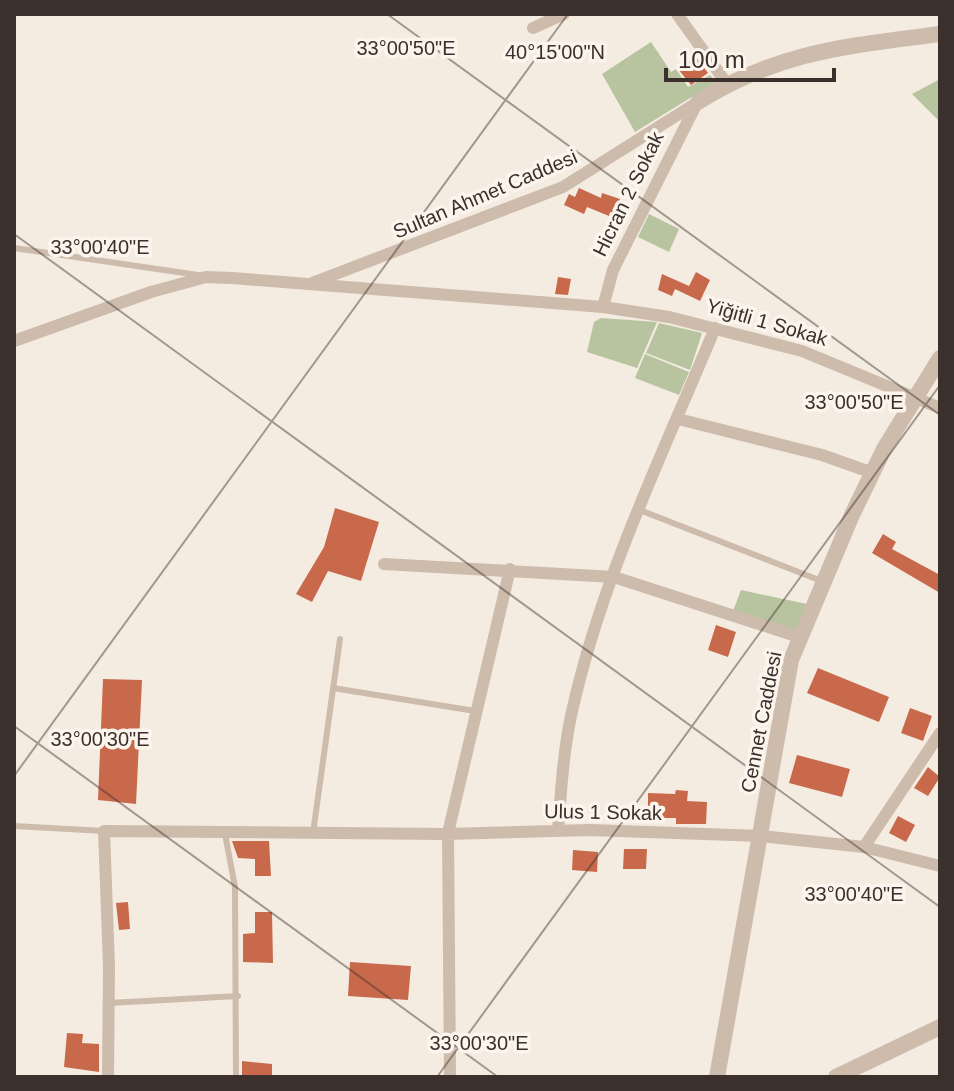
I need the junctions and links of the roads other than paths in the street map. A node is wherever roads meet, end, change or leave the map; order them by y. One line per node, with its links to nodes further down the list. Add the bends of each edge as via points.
1 (564, 14): 3 (street)
2 (677, 14): 5 (street)
3 (533, 28)
4 (940, 34): 5 (street, Sultan Ahmet Caddesi, via 801,55)
5 (727, 84): 6 (street, Sultan Ahmet Caddesi)
6 (698, 102): 9 (street, Sultan Ahmet Caddesi, via 563,187); 10 (street, Hicran 2 Sokak, via 619,257)
7 (14, 248): 8 (lane)
8 (206, 277): 9 (street, Yiğitli 1 Sokak); 12 (street)
9 (305, 286): 10 (street, Yiğitli 1 Sokak)
10 (603, 307): 11 (street, Yiğitli 1 Sokak)
11 (715, 328): 14 (street, Yiğitli 1 Sokak, via 802,351); 16 (street)
12 (14, 341)
13 (940, 358): 14 (street, Cennet Caddesi)
14 (914, 396): 15 (street, Yiğitli 1 Sokak); 17 (street, Cennet Caddesi)
15 (940, 408)
16 (678, 419): 17 (street); 18 (street)
17 (873, 473): 22 (street, Cennet Caddesi)
18 (637, 509): 21 (street); 22 (lane)
19 (384, 564): 20 (street)
20 (510, 569): 21 (street); 26 (street)
21 (614, 577): 23 (street); 30 (street, via 572,715)
22 (824, 582): 23 (street, Cennet Caddesi)
23 (799, 637): 34 (street, Cennet Caddesi)
24 (340, 639): 25 (lane)
25 (333, 688): 26 (lane); 32 (lane)
26 (476, 711): 33 (street)
27 (938, 740): 35 (street)
28 (14, 826): 29 (lane)
29 (104, 831): 31 (street, Ulus 1 Sokak); 38 (street)
30 (558, 831): 33 (street, Ulus 1 Sokak); 34 (street, Ulus 1 Sokak)
31 (225, 832): 32 (street, Ulus 1 Sokak); 37 (lane, via 235,887)
32 (313, 833): 33 (street, Ulus 1 Sokak)
33 (447, 834): 42 (street)
34 (761, 836): 35 (street, Ulus 1 Sokak); 43 (street, Cennet Caddesi)
35 (864, 847): 36 (street, Ulus 1 Sokak)
36 (940, 866)
37 (238, 996): 38 (lane); 41 (lane)
38 (108, 1003): 40 (street)
39 (940, 1027): 44 (street)
40 (108, 1077)
41 (236, 1077)
42 (450, 1077)
43 (717, 1077)
44 (836, 1077)

